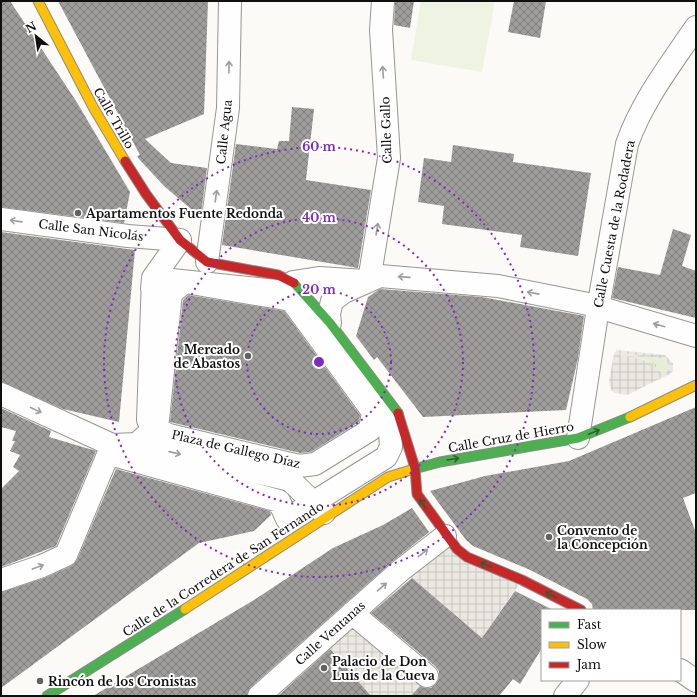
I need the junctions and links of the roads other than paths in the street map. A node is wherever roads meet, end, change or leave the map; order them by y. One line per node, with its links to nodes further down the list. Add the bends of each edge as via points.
1 (38, 1): 6 (street, Calle Trillo, via 117,148 146,194)
2 (230, 1): 7 (street, Calle Agua, one-way to 2, via 228,108)
3 (383, 1): 9 (street, Calle Gallo, one-way to 3, via 389,158 381,30)
4 (696, 26): 11 (street, Calle Cuesta de la Rodadera, via 648,98 632,129 627,144)
5 (1, 219): 6 (street, Calle San Nicolás, one-way to 5, via 128,236)
6 (180, 240): 7 (street); 8 (street)
7 (207, 262): 10 (street, via 278,275)
8 (153, 278): 17 (street); 17 (street, Plaza de Gallego Díaz, via 148,420 158,420 171,293 185,282 291,300 374,412 370,430 315,464 299,466 169,435 154,428); 20 (street, Plaza de Gallego Díaz, via 294,293 389,420 391,447 386,457)
9 (369, 281): 10 (street, via 319,278); 11 (street, one-way to 9, via 498,286 380,276); 12 (street, via 344,292 332,301)
10 (293, 282): 12 (street)
11 (598, 308): 13 (street, one-way to 11); 16 (street, Calle Cuesta de la Rodadera)
12 (330, 324): 19 (street, via 398,413)
13 (696, 336)
14 (696, 385): 16 (street, Calle Cruz de Hierro, one-way to 14, via 641,413)
15 (1, 394): 18 (street, one-way to 18)
16 (578, 438): 19 (street, Calle Cruz de Hierro, one-way to 16)
17 (137, 444): 18 (street, Plaza de Gallego Díaz); 20 (street, Plaza de Gallego Díaz, one-way to 20, via 290,480); 20 (street, Plaza de Gallego Díaz, via 113,455 279,501 287,519)
18 (112, 445): 22 (street, one-way to 18, via 66,555)
19 (415, 468): 20 (street, Calle de la Corredera de San Fernando, via 388,477); 21 (street, one-way to 19, via 417,494)
20 (321, 509): 29 (street, Calle de la Corredera de San Fernando)
21 (445, 536): 23 (street, one-way to 21, via 522,580 461,554); 24 (street, Calle Ventanas, one-way to 21)
22 (1, 580)
23 (578, 609)
24 (352, 613): 26 (street); 30 (street, Calle Ventanas)
25 (681, 671): 28 (street)
26 (428, 676)
27 (577, 681): 31 (street)
28 (696, 681)
29 (47, 696)
30 (259, 696)
31 (565, 696)

